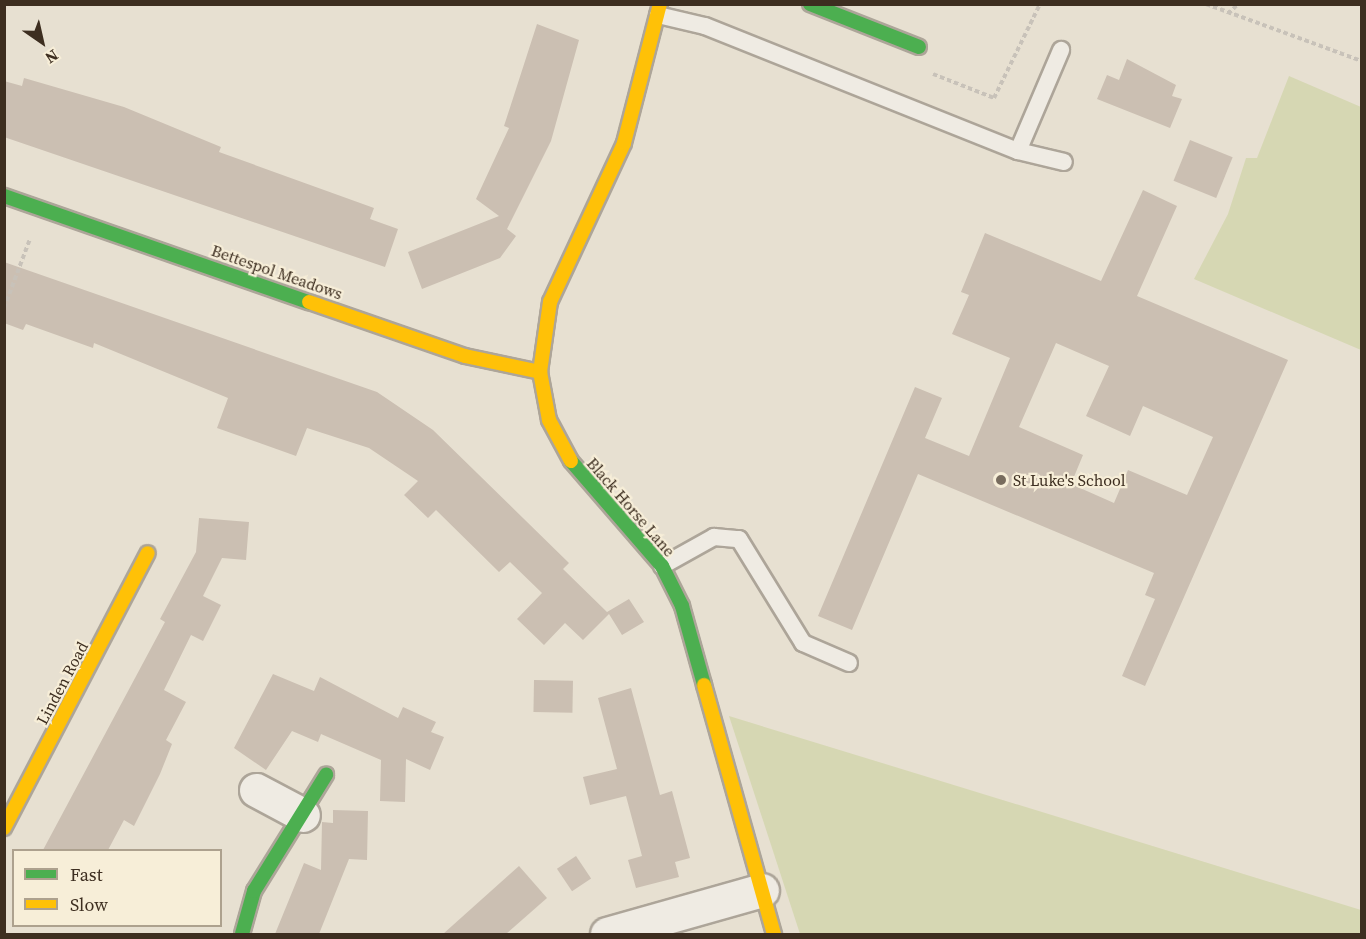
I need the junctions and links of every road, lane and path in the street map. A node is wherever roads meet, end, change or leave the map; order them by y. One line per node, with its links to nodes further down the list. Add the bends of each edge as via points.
1 (810, 4): 7 (street)
2 (1040, 4): 7 (path, via 994,98 932,74)
3 (1206, 4): 6 (path)
4 (1238, 4): 6 (path)
5 (659, 10): 10 (lane); 15 (street, Black Horse Lane, via 624,143 550,302)
6 (1228, 14): 9 (path)
7 (919, 47)
8 (1061, 50): 10 (lane)
9 (1362, 61)
10 (1018, 151): 11 (lane)
11 (1064, 162)
12 (4, 196): 13 (street, Bettespol Meadows)
13 (42, 207): 14 (path); 15 (street, Bettespol Meadows, via 465,356)
14 (4, 308)
15 (540, 372): 17 (street, Black Horse Lane, via 549,420 576,471)
16 (148, 553): 22 (street, Linden Road)
17 (663, 566): 18 (lane, via 714,537 739,539 803,643); 23 (street, Black Horse Lane, via 682,606)
18 (849, 663)
19 (326, 775): 21 (street)
20 (256, 790): 21 (street)
21 (303, 815): 24 (street, via 254,891)
22 (4, 828)
23 (762, 890): 25 (street); 26 (street, Black Horse Lane)
24 (242, 934)
25 (607, 934)
26 (774, 934)

